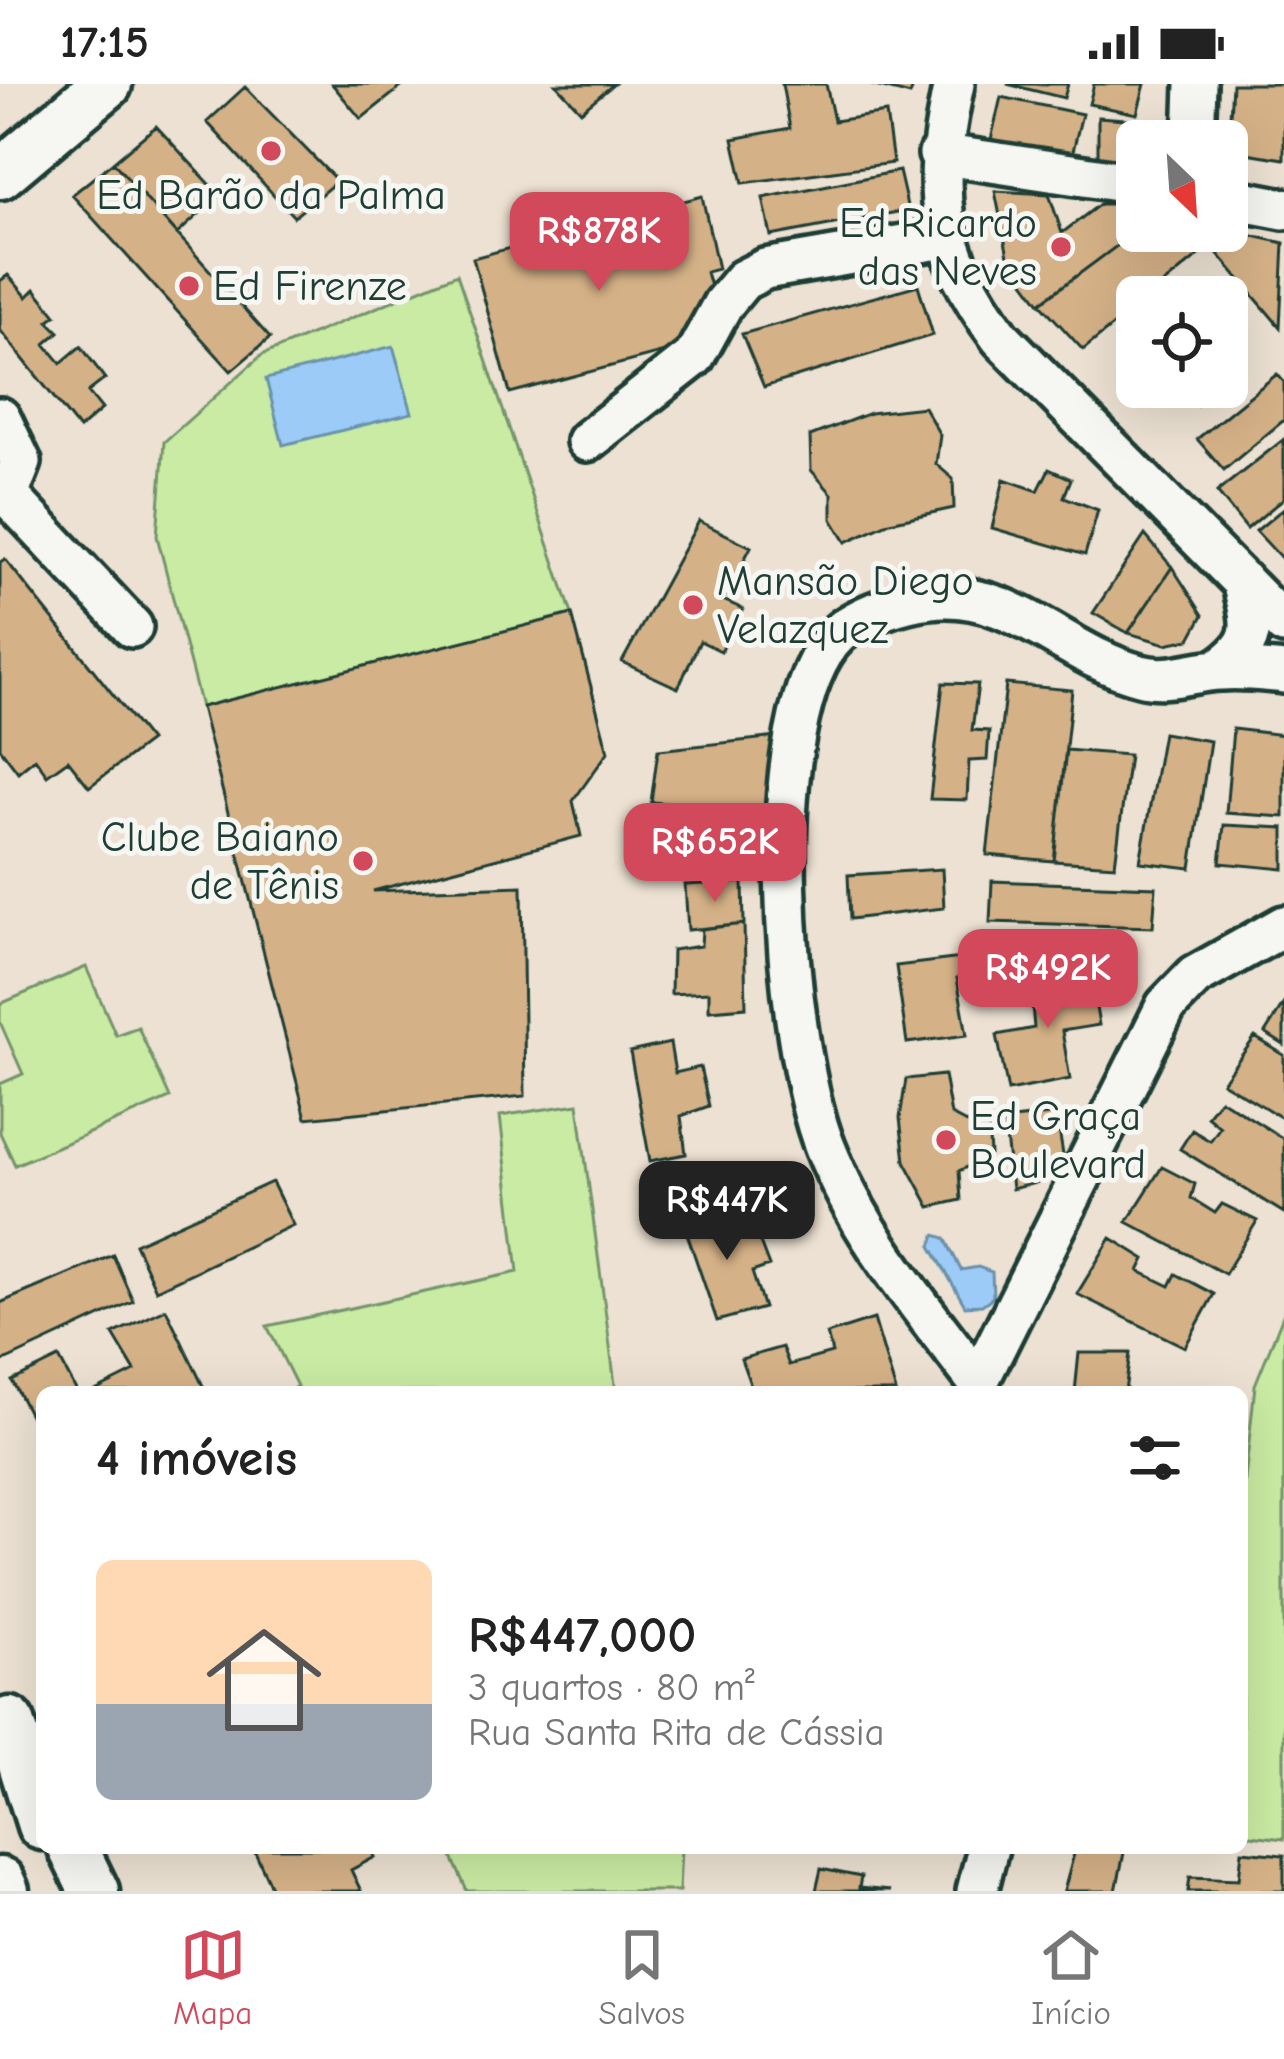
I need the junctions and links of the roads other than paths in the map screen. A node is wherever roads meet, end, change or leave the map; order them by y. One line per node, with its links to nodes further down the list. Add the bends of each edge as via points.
1 (106, 84): 6 (main road)
2 (954, 84): 5 (street)
3 (1196, 84): 4 (street)
4 (1195, 120)
5 (939, 154): 7 (street); 10 (street)
6 (0, 174)
7 (1116, 181)
8 (1248, 202): 9 (street)
9 (1284, 209)
10 (944, 238): 12 (street, via 765,269 743,280 694,357); 14 (street, via 1001,338)
11 (0, 418): 13 (street, via 21,461)
12 (587, 441)
13 (4, 491): 16 (street)
14 (1242, 581): 15 (street); 17 (street, via 1250,636)
15 (1284, 624)
16 (131, 627)
17 (1217, 670): 18 (street); 20 (street, via 1141,676 1020,613 979,599 930,598 838,634 813,671 800,712 786,872 803,1078 856,1219)
18 (1284, 673)
19 (1284, 926): 21 (street, via 1195,976 1166,1006)
20 (978, 1386)
21 (979, 1386)
22 (5, 1710): 23 (main road); 24 (main road)
23 (36, 1774)
24 (36, 1806)
25 (51, 1854): 30 (main road)
26 (76, 1854): 31 (main road)
27 (986, 1854): 32 (street)
28 (0, 1882): 29 (main road)
29 (4, 1891)
30 (62, 1891)
31 (94, 1891)
32 (977, 1891)

